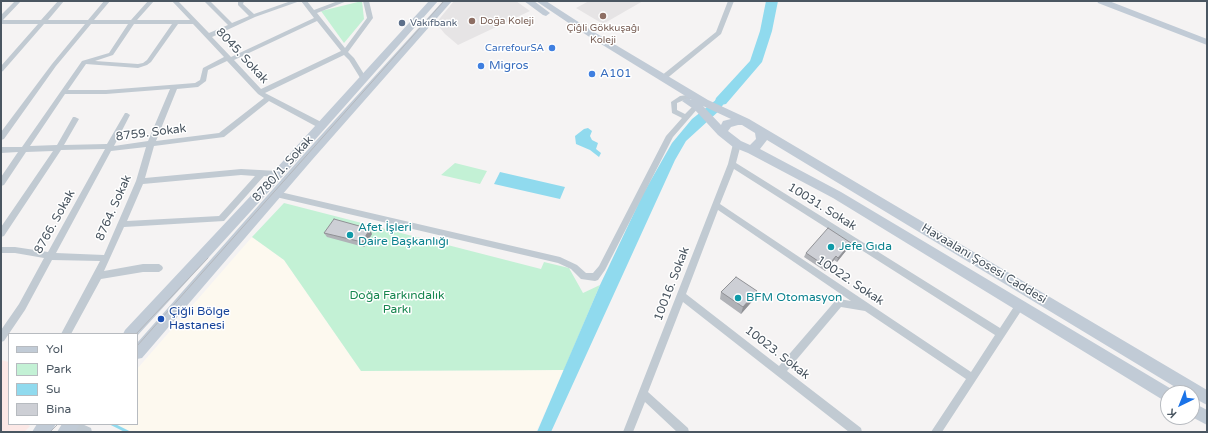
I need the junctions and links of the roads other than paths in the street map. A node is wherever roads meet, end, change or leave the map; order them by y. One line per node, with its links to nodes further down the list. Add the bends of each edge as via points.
1 (18, 1): 21 (street)
2 (61, 1): 22 (street)
3 (107, 1): 23 (street)
4 (151, 1): 24 (street)
5 (175, 1): 26 (street, 8045. Sokak)
6 (207, 1): 27 (street)
7 (241, 1): 19 (street, via 240,4)
8 (296, 1): 19 (street)
9 (304, 1): 18 (street)
10 (344, 1): 18 (street)
11 (366, 1): 30 (street, via 370,18)
12 (434, 1): 35 (street, 8780/1. Sokak)
13 (448, 1): 63 (street)
14 (528, 1): 41 (street)
15 (540, 1): 34 (street)
16 (731, 1): 34 (street, via 719,33)
17 (1101, 1): 29 (street)
18 (313, 12): 20 (street)
19 (253, 16): 27 (street)
20 (318, 18): 30 (street); 31 (street)
21 (1, 21): 22 (street)
22 (43, 21): 23 (street); 33 (street)
23 (90, 22): 24 (street); 50 (street, via 54,65)
24 (133, 22): 25 (street); 32 (street, via 111,54)
25 (176, 22): 26 (street); 32 (street, via 149,61 144,64 138,66)
26 (195, 22): 28 (street, 8045. Sokak)
27 (231, 25): 28 (street)
28 (208, 36): 31 (street, 8045. Sokak)
29 (1207, 42)
30 (345, 52): 35 (street); 38 (street)
31 (229, 59): 36 (street, via 205,69 203,81 199,84); 38 (street, 8045. Sokak)
32 (84, 62): 37 (street)
33 (1, 70)
34 (663, 78): 39 (street)
35 (364, 79): 47 (street, 8780/1. Sokak)
36 (174, 87): 37 (street); 51 (street, 8764. Sokak)
37 (63, 92): 54 (street)
38 (260, 92): 40 (street, 8045. Sokak)
39 (694, 96): 41 (street); 42 (street)
40 (268, 98): 47 (street, 8045. Sokak); 51 (street, 8759. Sokak, via 221,135)
41 (682, 98): 42 (street); 44 (street, via 674,102 674,111)
42 (700, 106): 44 (street); 46 (street, Havaalanı Şosesi Caddesi, via 720,110); 49 (street, Havaalanı Şosesi Caddesi)
43 (127, 115): 55 (street, 8766. Sokak)
44 (686, 117): 63 (street, via 670,136 595,277 584,276 560,260)
45 (75, 119): 53 (street)
46 (745, 122): 48 (street, Havaalanı Şosesi Caddesi); 49 (street, via 727,124)
47 (322, 126): 60 (street, 8780/1. Sokak)
48 (760, 131): 57 (street, via 762,140); 84 (street, Havaalanı Şosesi Caddesi)
49 (722, 132): 52 (street, Havaalanı Şosesi Caddesi)
50 (1, 137)
51 (151, 144): 55 (street, 8759. Sokak); 61 (street, 8764. Sokak)
52 (738, 144): 57 (street, Havaalanı Şosesi Caddesi); 58 (street, 10016. Sokak)
53 (59, 148): 54 (street, 8759. Sokak); 55 (street, 8759. Sokak, via 105,146); 66 (street)
54 (25, 149): 56 (street, 8759. Sokak); 62 (street)
55 (109, 149): 68 (street, 8766. Sokak)
56 (1, 150)
57 (752, 150): 73 (street, Havaalanı Şosesi Caddesi, via 837,195)
58 (732, 164): 64 (street, 10016. Sokak); 77 (street, 10031. Sokak)
59 (262, 174): 60 (street); 61 (street, via 241,172); 65 (street, via 221,219)
60 (278, 174): 76 (street, 8780/1. Sokak)
61 (140, 181): 65 (street, 8764. Sokak)
62 (1, 183)
63 (276, 194): 79 (street)
64 (716, 205): 72 (street, 10016. Sokak); 74 (street, 10022. Sokak)
65 (121, 224): 69 (street, 8764. Sokak)
66 (1, 234)
67 (1, 250): 68 (street)
68 (50, 256): 69 (street); 78 (street, 8766. Sokak, via 22,307)
69 (105, 258): 71 (street, 8764. Sokak)
70 (159, 268): 71 (street, via 143,268)
71 (98, 276): 75 (street, 8764. Sokak)
72 (681, 295): 80 (street, 10023. Sokak); 83 (street, 10016. Sokak)
73 (1020, 305): 77 (street); 82 (street, Havaalanı Şosesi Caddesi)
74 (867, 307): 80 (street, via 839,303); 81 (street, 10022. Sokak)
75 (67, 333)
76 (131, 333)
77 (1001, 334): 81 (street)
78 (1, 338)
79 (138, 352)
80 (780, 372): 89 (street, 10023. Sokak)
81 (972, 378): 90 (street)
82 (1160, 390)
83 (643, 394): 87 (street, 10016. Sokak); 88 (street)
84 (1203, 394)
85 (74, 425): 86 (street)
86 (87, 432)
87 (628, 432)
88 (684, 432)
89 (857, 432)
90 (936, 432)

